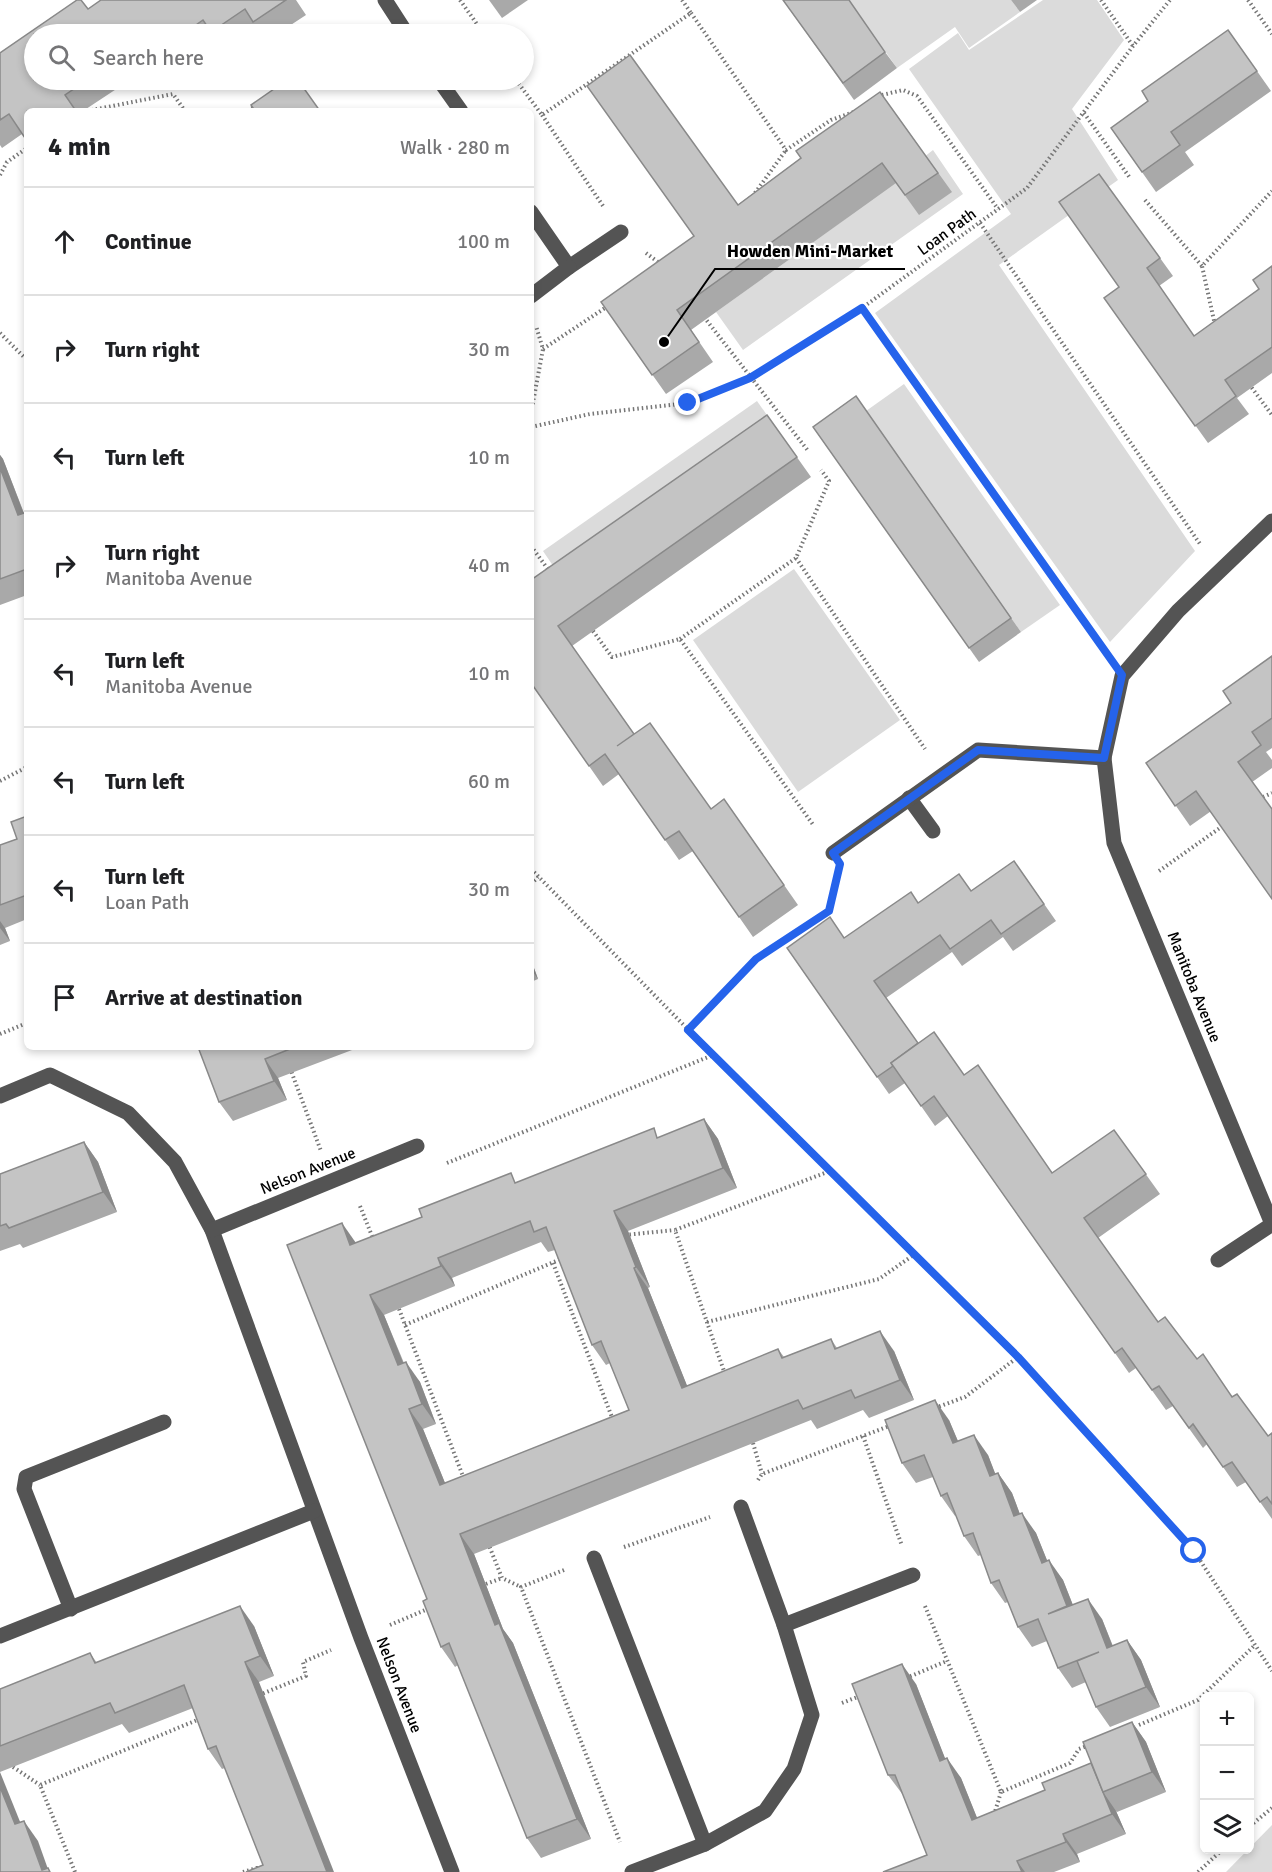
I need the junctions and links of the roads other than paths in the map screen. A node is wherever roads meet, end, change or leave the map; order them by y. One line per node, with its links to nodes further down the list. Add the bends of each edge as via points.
1 (385, 0): 2 (street)
2 (401, 24)
3 (446, 90): 4 (street)
4 (458, 108)
5 (534, 216): 7 (street)
6 (621, 232): 7 (street)
7 (569, 267): 8 (street)
8 (534, 294)
9 (1272, 521): 10 (street, Manitoba Avenue, via 1178,611 1122,675)
10 (1104, 758): 11 (street, via 978,750); 16 (street, Manitoba Avenue, via 1114,843)
11 (909, 798): 12 (street); 13 (street)
12 (933, 831)
13 (833, 853)
14 (0, 1096): 17 (street, Nelson Avenue, via 51,1075 128,1113 175,1162)
15 (417, 1146): 17 (street, Nelson Avenue)
16 (1271, 1224): 18 (street, Manitoba Avenue)
17 (212, 1230): 21 (street, Nelson Avenue)
18 (1218, 1260)
19 (164, 1422): 24 (street, via 26,1477 24,1489)
20 (741, 1507): 25 (street)
21 (314, 1511): 24 (street); 28 (street, Nelson Avenue)
22 (594, 1558): 27 (street)
23 (913, 1575): 25 (street)
24 (70, 1609): 26 (street)
25 (784, 1625): 27 (street, via 812,1715 794,1769 765,1811)
26 (0, 1636)
27 (705, 1844): 29 (street)
28 (452, 1872)
29 (632, 1872)

